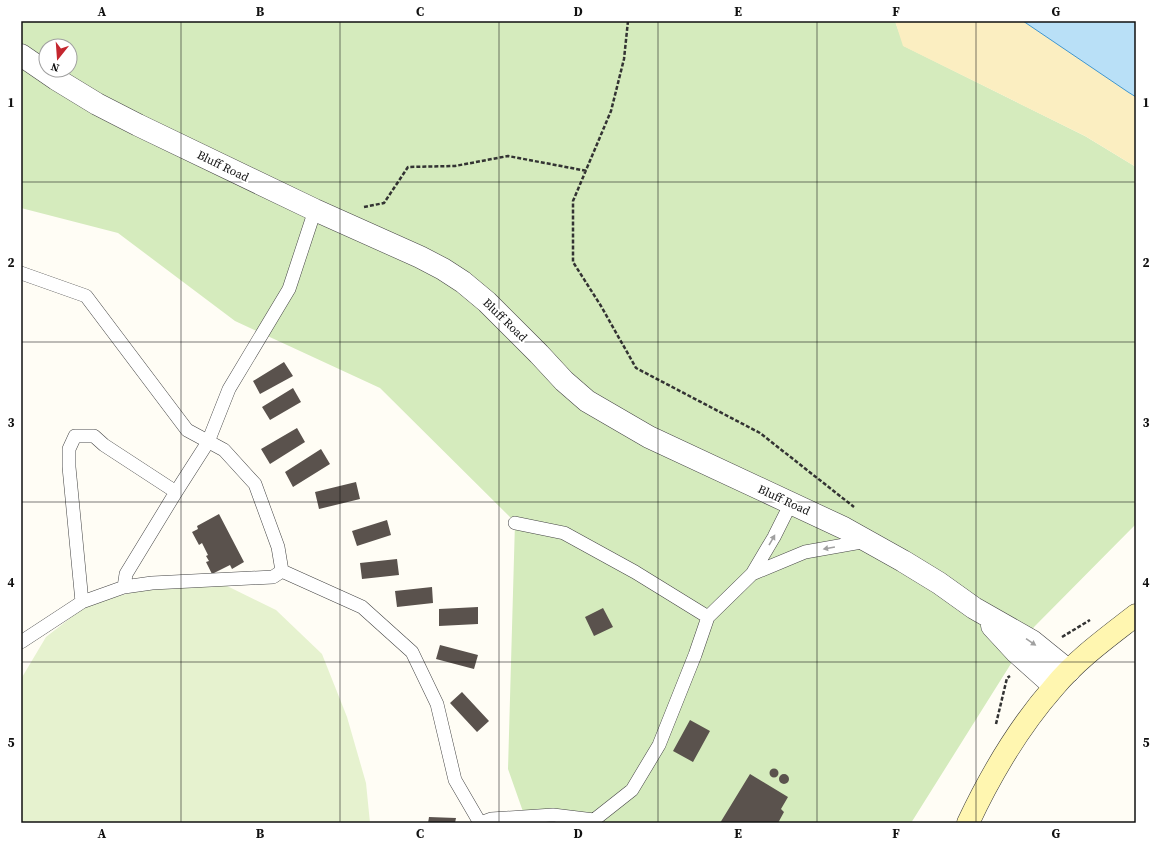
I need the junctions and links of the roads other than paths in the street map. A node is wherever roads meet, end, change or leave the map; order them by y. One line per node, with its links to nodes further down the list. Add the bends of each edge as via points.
1 (21, 55): 2 (street, Bluff Road, via 97,104)
2 (315, 210): 4 (lane, via 290,289 229,389); 6 (street, Bluff Road, via 420,257 463,282 513,327 564,381 598,408 649,437)
3 (21, 273): 4 (lane, via 86,296 187,430)
4 (208, 442): 5 (lane); 9 (lane, via 224,450 255,484 278,547)
5 (176, 492): 11 (lane, via 126,574); 12 (lane, via 94,436 75,436 69,449 69,467)
6 (791, 503): 8 (street, Bluff Road); 10 (lane, one-way to 6)
7 (515, 522): 14 (lane, via 564,533 635,572)
8 (867, 541): 10 (lane, one-way to 10, via 805,552); 16 (street, Bluff Road, via 1032,641)
9 (282, 571): 11 (lane, via 273,576); 18 (lane, via 362,607 412,652 437,704 455,780)
10 (752, 574): 14 (lane)
11 (124, 587): 12 (lane)
12 (82, 602): 15 (lane)
13 (1136, 615): 16 (street, via 1094,648)
14 (708, 617): 17 (lane, via 659,745 632,790 594,820)
15 (21, 642)
16 (1062, 679): 19 (street, via 1007,750)
17 (553, 819): 18 (lane)
18 (485, 822)
19 (968, 823)

